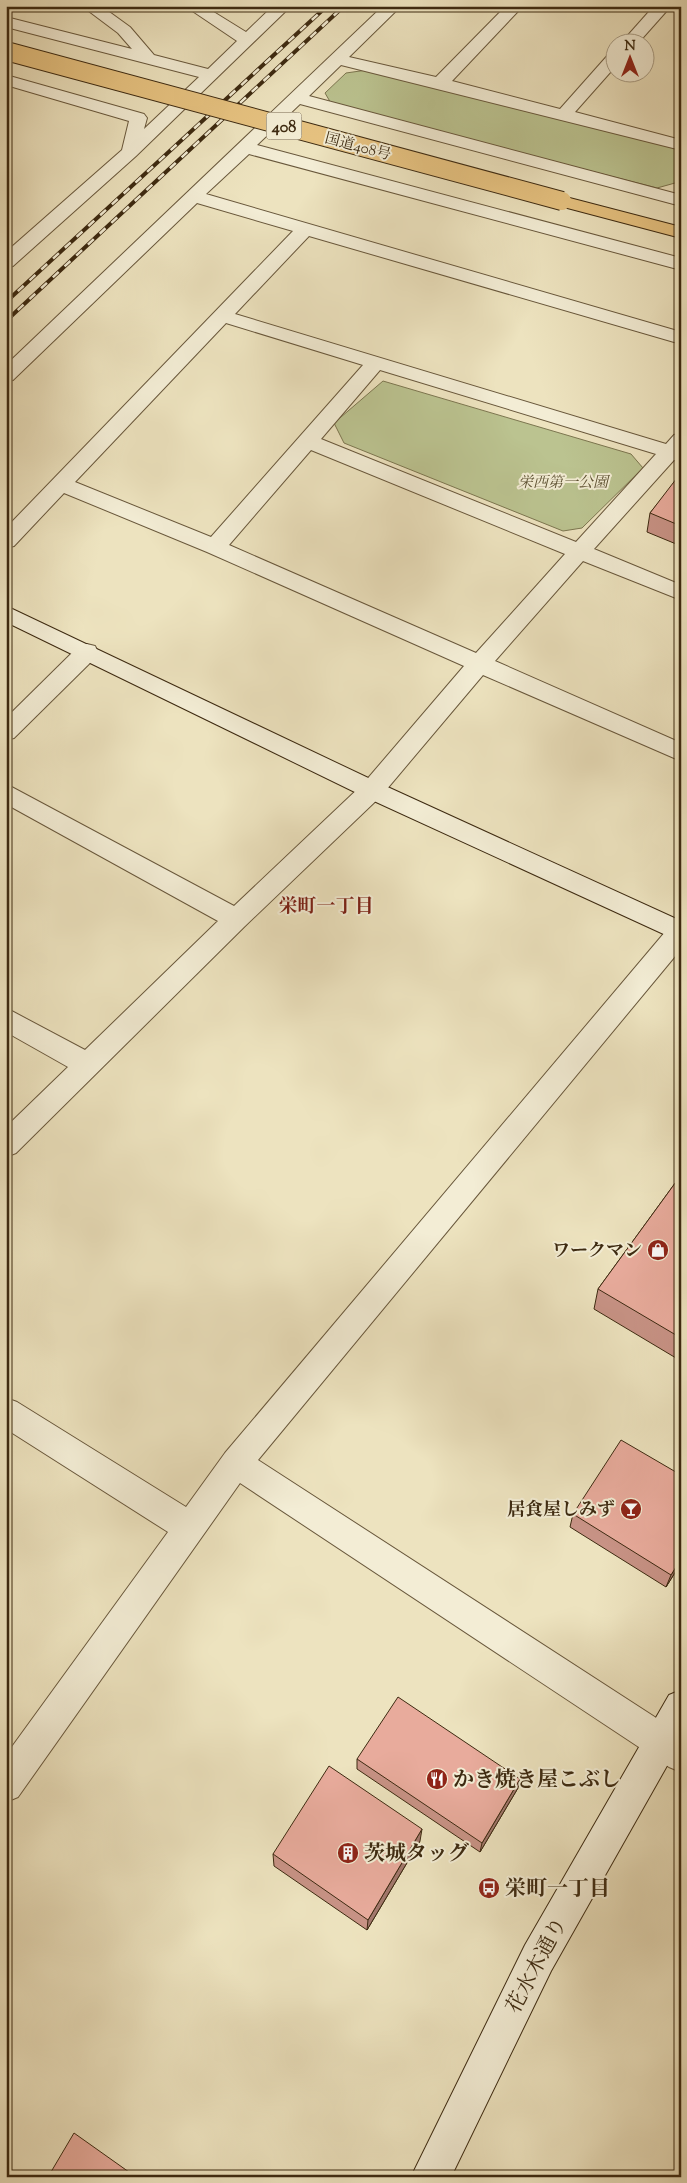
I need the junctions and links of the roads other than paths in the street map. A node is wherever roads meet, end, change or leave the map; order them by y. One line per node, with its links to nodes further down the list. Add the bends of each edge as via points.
1 (90, 6): 11 (street, via 124,30)
2 (193, 6): 9 (street)
3 (283, 6): 9 (street)
4 (393, 6): 12 (street)
5 (515, 6): 16 (street)
6 (663, 6): 8 (street)
7 (6, 22): 11 (street)
8 (639, 32)
9 (248, 41): 14 (street)
10 (6, 52): 25 (highway, 国道408号 / 408, bridge)
11 (147, 57): 14 (street)
12 (337, 59): 16 (street); 17 (street)
13 (604, 70): 18 (street)
14 (212, 75): 21 (street)
15 (6, 80): 21 (street, via 138,118)
16 (440, 83): 18 (street)
17 (297, 98): 20 (street); 23 (street)
18 (564, 114): 19 (street)
19 (681, 145)
20 (244, 147): 22 (street); 27 (street)
21 (130, 152): 26 (street)
22 (192, 196): 24 (street); 31 (street)
23 (681, 201)
24 (305, 229): 28 (street); 29 (street)
25 (681, 233)
26 (6, 262)
27 (681, 264)
28 (222, 316): 30 (street); 34 (street)
29 (681, 338)
30 (376, 363): 32 (street); 33 (street)
31 (6, 376)
32 (307, 441): 36 (street); 37 (street)
33 (677, 449): 37 (street)
34 (60, 484): 35 (street); 36 (street)
35 (6, 542)
36 (215, 547): 41 (street)
37 (579, 552): 38 (street); 41 (street)
38 (681, 593)
39 (6, 614): 40 (street)
40 (87, 652): 42 (street); 44 (street)
41 (480, 663): 43 (street); 44 (street)
42 (6, 732)
43 (681, 753)
44 (372, 790): 46 (street); 47 (street)
45 (6, 793): 46 (street)
46 (236, 919): 49 (street)
47 (680, 932): 52 (street)
48 (6, 1019): 49 (street)
49 (87, 1065): 50 (street)
50 (6, 1144)
51 (6, 1412): 53 (street)
52 (236, 1463): 53 (street); 55 (street)
53 (189, 1528): 56 (street)
54 (681, 1707): 55 (street, 花水木通り)
55 (671, 1748): 57 (street, 花水木通り, via 538,1958)
56 (6, 1785)
57 (430, 2177)

